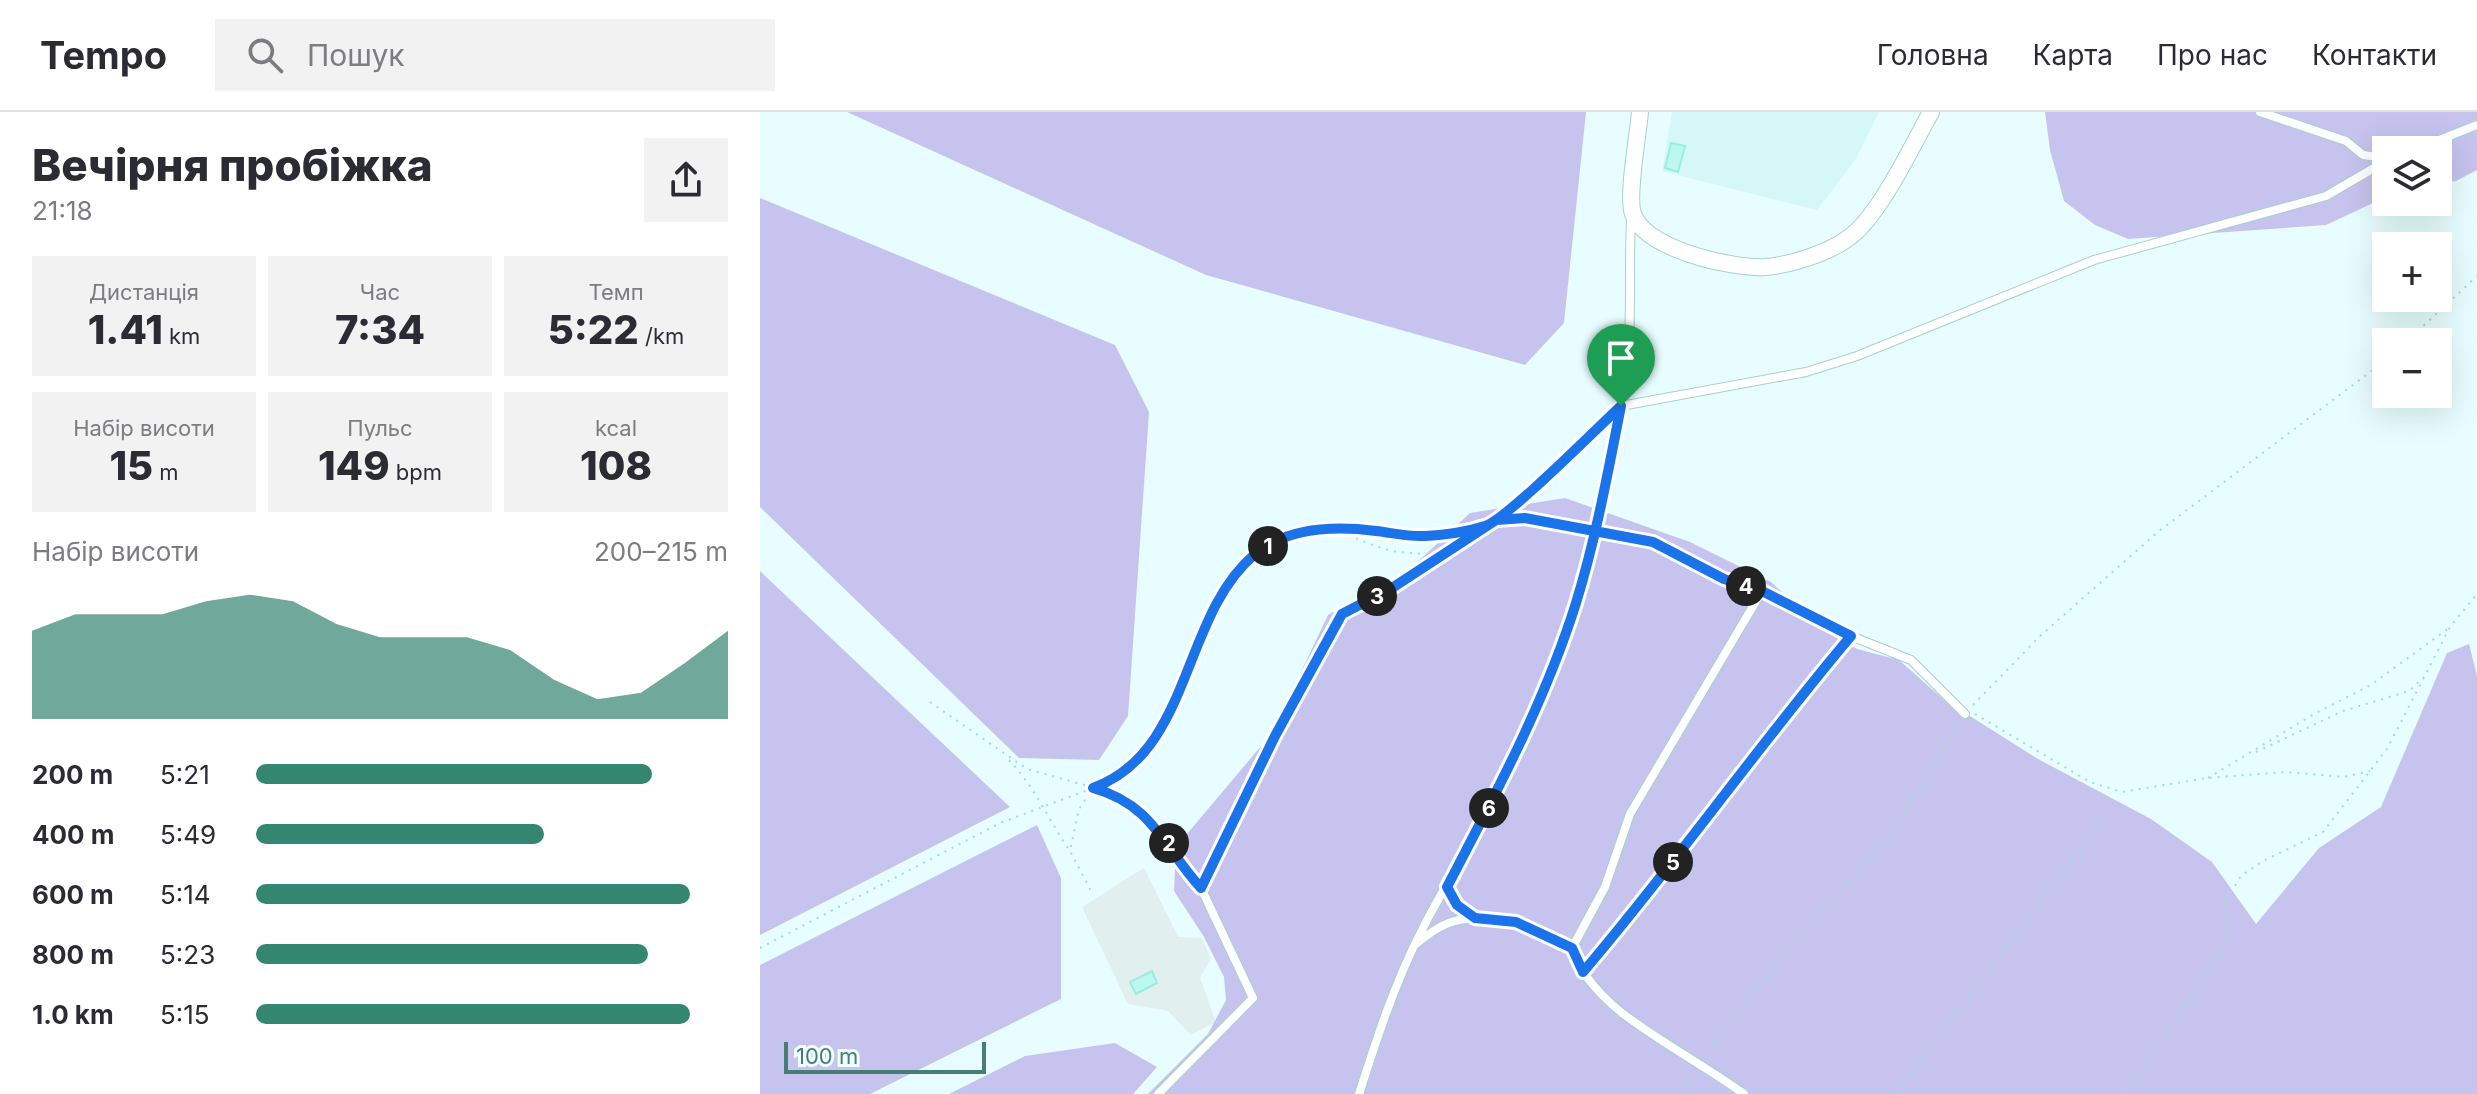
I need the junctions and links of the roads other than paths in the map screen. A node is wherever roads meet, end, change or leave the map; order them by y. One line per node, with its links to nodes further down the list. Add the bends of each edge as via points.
1 (1640, 112): 8 (street)
2 (1931, 112): 8 (street, via 1866,223 1847,240 1812,255 1768,267 1718,262 1675,249 1644,229)
3 (2260, 112): 6 (lane, via 2346,141)
4 (2477, 125): 5 (lane)
5 (2449, 136)
6 (2372, 157)
7 (2372, 168): 9 (lane, via 2326,196 2094,260 1857,356 1806,372)
8 (1632, 211): 9 (lane, via 1629,340)
9 (1621, 406): 10 (lane); 11 (lane)
10 (1496, 520): 11 (lane, via 1525,518); 20 (lane, via 1342,614 1201,888 1253,998)
11 (1597, 530): 12 (lane, via 1653,542 1724,579); 15 (lane, via 1575,606 1505,777)
12 (1762, 591): 13 (lane); 18 (lane, via 1630,814 1605,887)
13 (1851, 636): 14 (lane, via 1911,660); 19 (lane)
14 (1965, 714)
15 (1447, 887): 16 (lane, via 1457,905); 17 (lane)
16 (1475, 918): 17 (lane, via 1447,924); 18 (lane, via 1516,922)
17 (1416, 943): 21 (lane, via 1388,1005)
18 (1572, 948): 19 (lane)
19 (1583, 972): 22 (lane, via 1604,998 1640,1027)
20 (1158, 1094)
21 (1359, 1094)
22 (1744, 1094)

